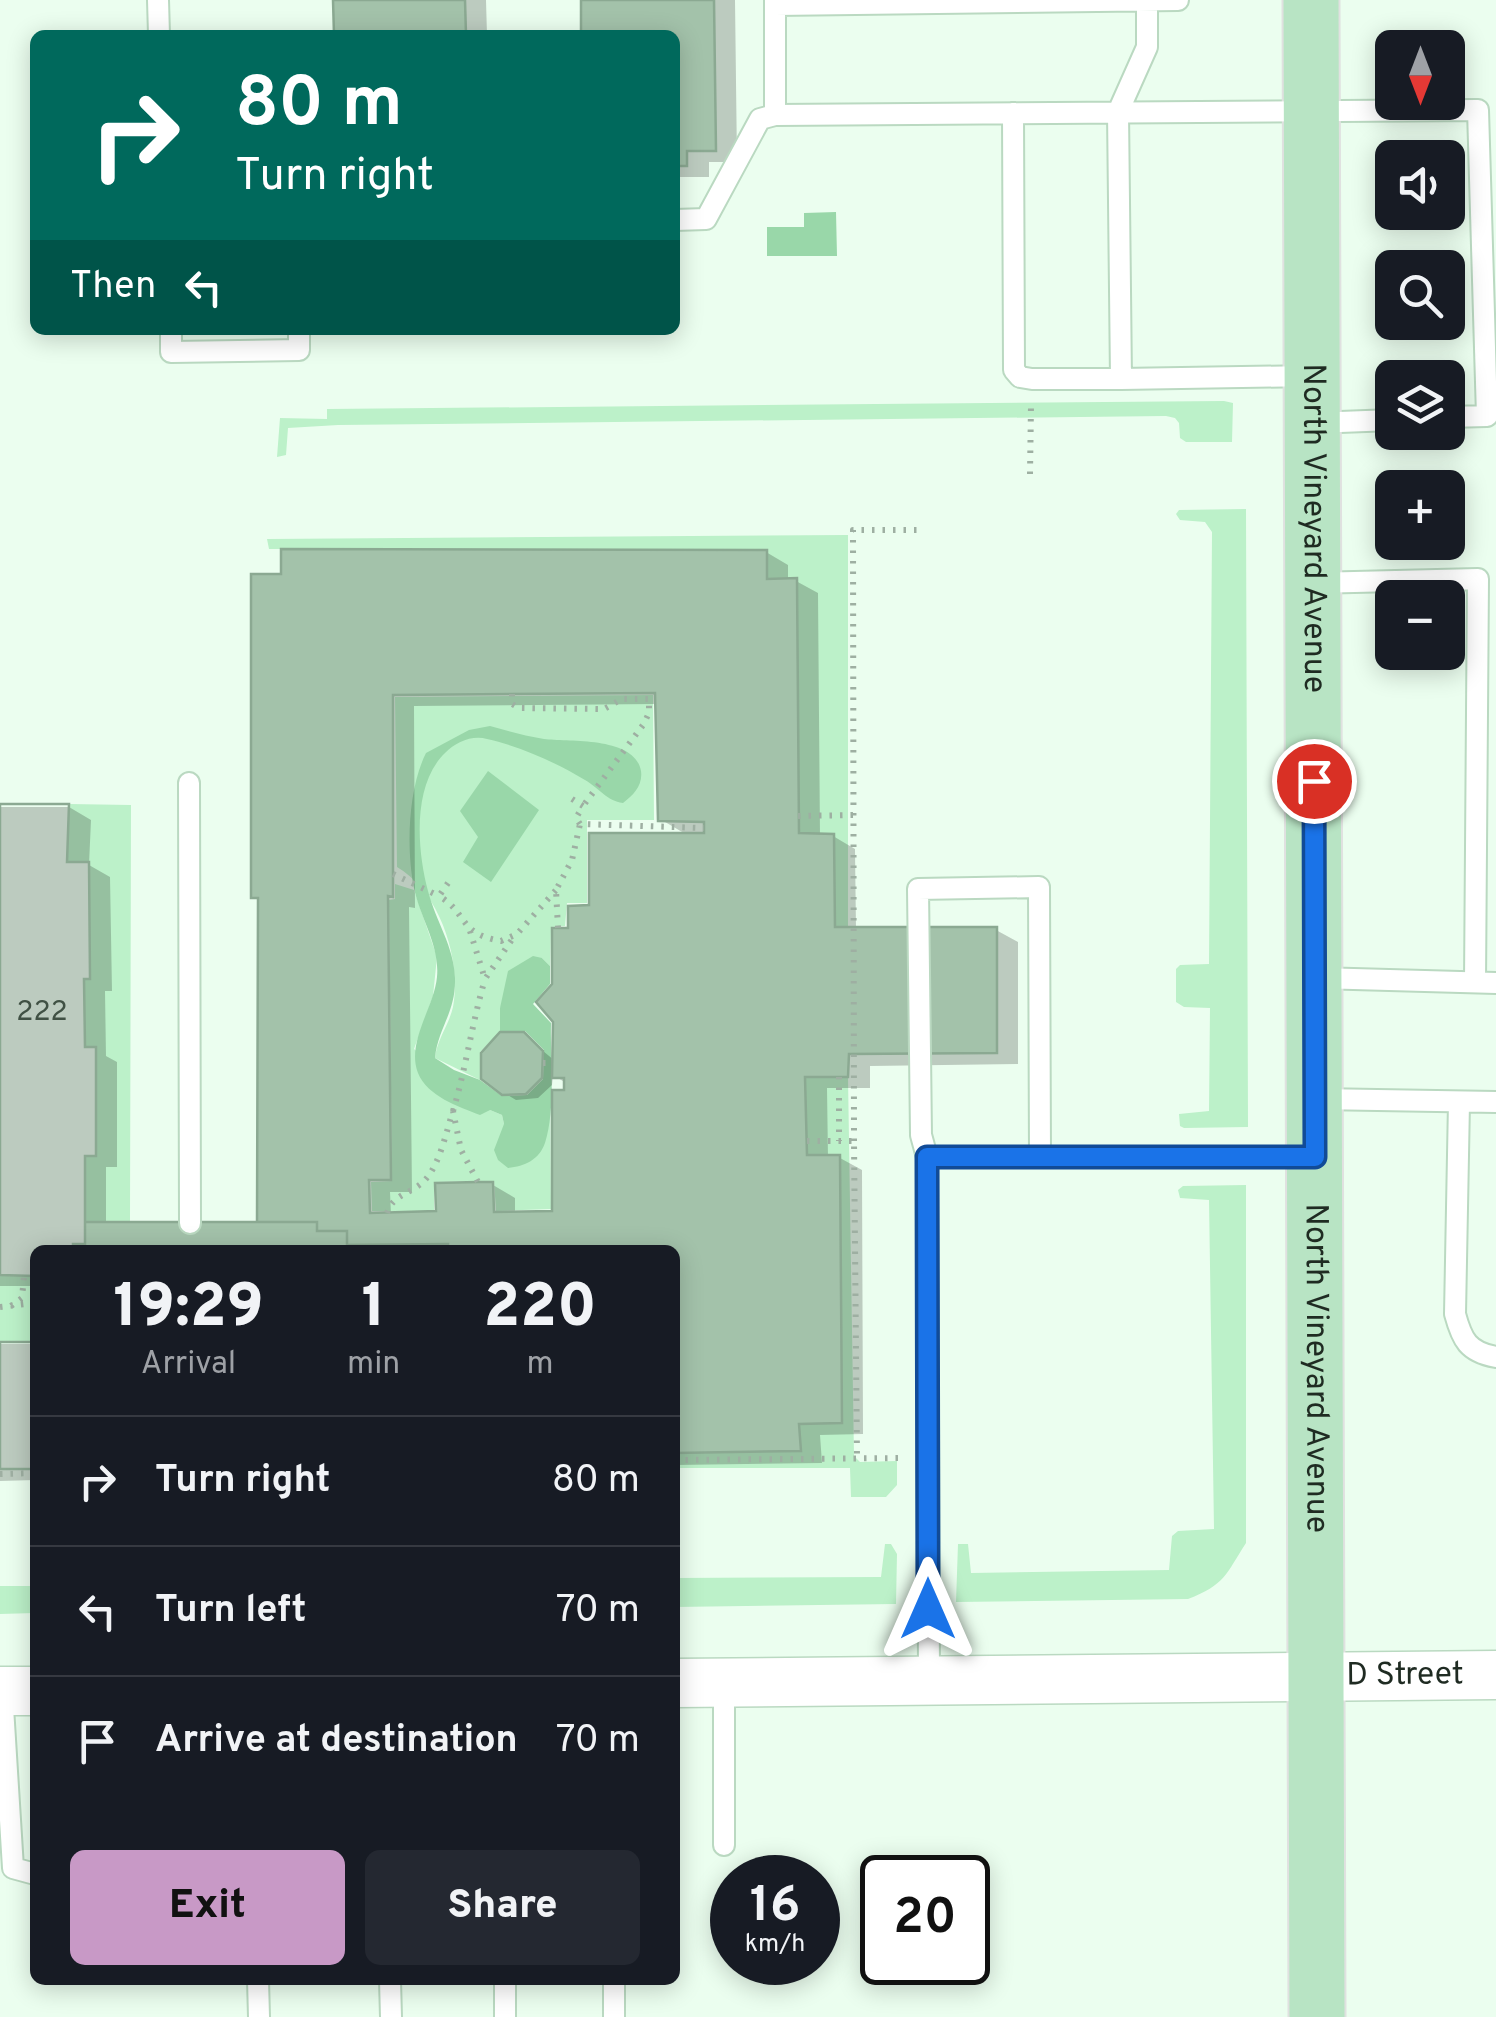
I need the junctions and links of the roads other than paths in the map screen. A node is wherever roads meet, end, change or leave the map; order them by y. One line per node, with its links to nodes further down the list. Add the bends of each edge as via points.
1 (158, 0): 6 (lane)
2 (1178, 0): 5 (lane)
3 (1311, 0): 8 (main road, North Vineyard Avenue)
4 (776, 2): 5 (lane); 11 (lane)
5 (1146, 2): 9 (lane, via 1146,47)
6 (159, 30)
7 (1487, 110): 8 (lane); 13 (lane)
8 (1312, 111): 9 (lane); 17 (main road, North Vineyard Avenue)
9 (1118, 112): 10 (lane); 16 (lane)
10 (1013, 113): 11 (lane); 16 (lane, via 1014,370 1032,378)
11 (776, 115): 12 (lane, via 760,119 706,219)
12 (680, 220)
13 (1490, 321): 19 (lane)
14 (171, 335): 15 (lane, via 170,352 299,350)
15 (298, 335)
16 (1121, 378): 17 (lane)
17 (1312, 400): 18 (lane); 22 (main road, North Vineyard Avenue)
18 (1375, 416)
19 (1491, 416): 20 (lane)
20 (1465, 417)
21 (1487, 579): 22 (lane); 25 (lane)
22 (1313, 583): 24 (main road, North Vineyard Avenue)
23 (189, 783): 32 (lane)
24 (1314, 978): 25 (lane); 26 (main road, North Vineyard Avenue)
25 (1486, 982)
26 (1315, 1099): 27 (lane); 31 (main road, North Vineyard Avenue)
27 (1459, 1102): 28 (lane); 33 (lane, via 1455,1314 1462,1340)
28 (1496, 1102)
29 (1040, 1156): 30 (lane); 30 (lane, via 1038,887 918,889 921,1135); 31 (lane)
30 (927, 1157): 36 (lane)
31 (1315, 1157): 35 (main road, North Vineyard Avenue)
32 (190, 1223)
33 (1496, 1357)
34 (1496, 1675): 35 (street, D Street)
35 (1316, 1676): 36 (street, D Street); 50 (main road, North Vineyard Avenue)
36 (928, 1680): 37 (street, D Street)
37 (724, 1682): 38 (street, D Street); 40 (lane)
38 (680, 1683)
39 (12, 1691): 41 (lane, via 13,1868)
40 (724, 1845)
41 (30, 1873)
42 (258, 1985): 46 (lane)
43 (390, 1985): 47 (lane)
44 (504, 1985): 48 (lane)
45 (614, 1985): 49 (lane)
46 (259, 2017)
47 (391, 2017)
48 (505, 2017)
49 (614, 2017)
50 (1317, 2017)

